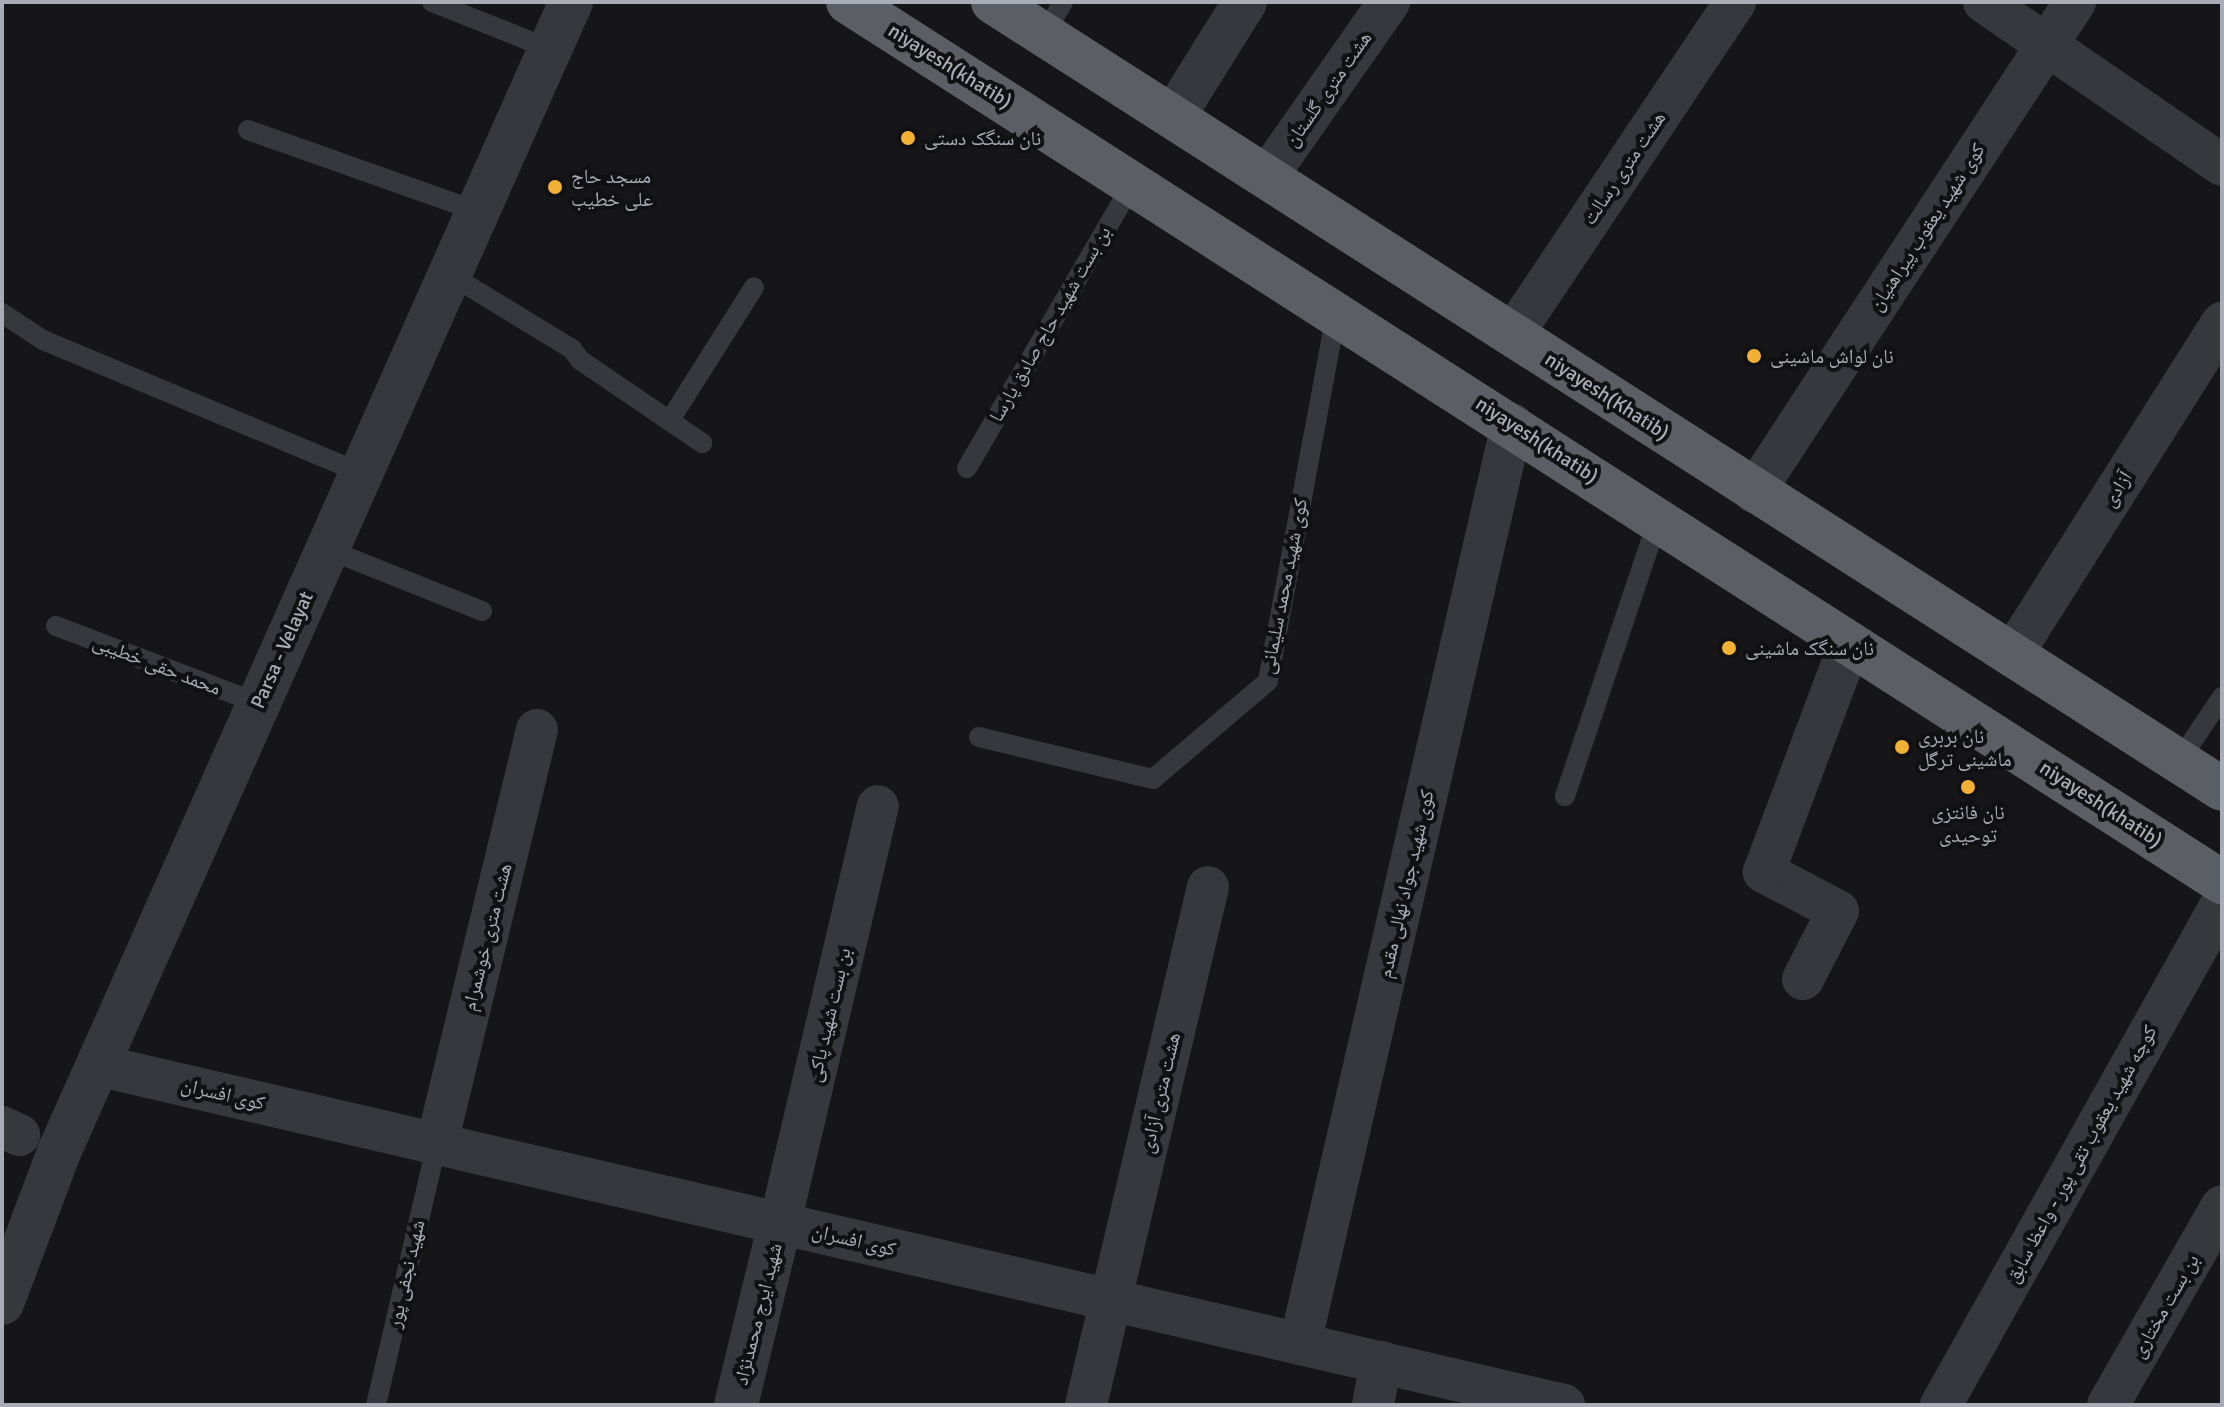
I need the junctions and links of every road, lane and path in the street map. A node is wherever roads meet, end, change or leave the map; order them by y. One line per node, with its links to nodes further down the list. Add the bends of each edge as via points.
1 (432, 2): 12 (lane)
2 (571, 2): 12 (street, Parsa - Velayat)
3 (848, 2): 17 (highway, niyayesh(khatib))
4 (993, 2): 10 (highway, niyayesh(Khatib))
5 (1245, 2): 13 (street)
6 (1389, 2): 16 (street, هشت متری گلستان)
7 (1735, 2): 24 (street, هشت متری رسالت)
8 (1984, 2): 11 (street)
9 (2075, 2): 11 (street, کوی شهید یعقوب پیراهنیان)
10 (1053, 18): 13 (highway, niyayesh(Khatib))
11 (2047, 45): 15 (street); 30 (street, کوی شهید یعقوب پیراهنیان)
12 (550, 49): 18 (street, Parsa - Velayat)
13 (1175, 114): 16 (highway, niyayesh(Khatib))
14 (248, 130): 18 (lane)
15 (2222, 165)
16 (1268, 175): 24 (highway, niyayesh(Khatib))
17 (1134, 181): 21 (highway, niyayesh(khatib)); 28 (lane, بن بست شهید حاج صادق پارسا)
18 (477, 211): 19 (street, Parsa - Velayat)
19 (449, 274): 25 (lane, via 572,349 580,360); 29 (street, Parsa - Velayat)
20 (754, 287): 25 (lane)
21 (1337, 310): 26 (highway, niyayesh(khatib)); 40 (lane, کوی شهید محمد سلیمانی, via 1268,681 1153,779)
22 (2, 313): 29 (lane, via 43,340)
23 (2222, 323): 36 (street, آزادی)
24 (1513, 334): 30 (highway, niyayesh(Khatib))
25 (670, 420): 27 (lane)
26 (1512, 424): 31 (highway, niyayesh(khatib)); 55 (street, کوی شهید جواد نهالی مقدم)
27 (702, 443)
28 (967, 468)
29 (361, 473): 32 (street, Parsa - Velayat)
30 (1754, 492): 36 (highway, niyayesh(Khatib))
31 (1658, 519): 35 (highway, niyayesh(khatib)); 43 (lane)
32 (327, 549): 33 (lane); 38 (street, Parsa - Velayat)
33 (482, 611)
34 (56, 626): 38 (lane, محمد حقی خطیبی)
35 (1850, 643): 45 (highway, niyayesh(khatib)); 48 (street, via 1764,872 1838,911)
36 (2012, 655): 41 (highway, niyayesh(Khatib))
37 (2222, 697): 41 (lane)
38 (258, 703): 49 (street, Parsa - Velayat)
39 (537, 730): 50 (street, هشت متری خوشمرام)
40 (979, 737)
41 (2179, 761): 42 (highway, niyayesh(Khatib))
42 (2222, 789)
43 (1565, 796)
44 (878, 806): 52 (street, بن بست شهید پاکى)
45 (2222, 882)
46 (1208, 887): 53 (street, هشت متری آزادی)
47 (2222, 903): 62 (street, کوچه شهید یعقوب تقی پور - واعظ سابق)
48 (1803, 979)
49 (97, 1065): 50 (street, کوی افسران); 54 (street, Parsa - Velayat)
50 (437, 1143): 52 (street, کوی افسران); 57 (lane, شهید نجفی پور)
51 (2222, 1206): 63 (street, بن بست مختاری)
52 (780, 1223): 53 (street, کوی افسران); 58 (street, شهید ایرج محمدنژاد)
53 (1111, 1300): 55 (street, کوی افسران); 59 (street, هشت متری آزادی)
54 (2, 1303)
55 (1300, 1344): 56 (street, کوی افسران)
56 (1381, 1362): 60 (street); 61 (street, کوی افسران)
57 (376, 1405)
58 (736, 1405)
59 (1086, 1405)
60 (1373, 1405)
61 (1564, 1405)
62 (1941, 1405)
63 (2108, 1405)

